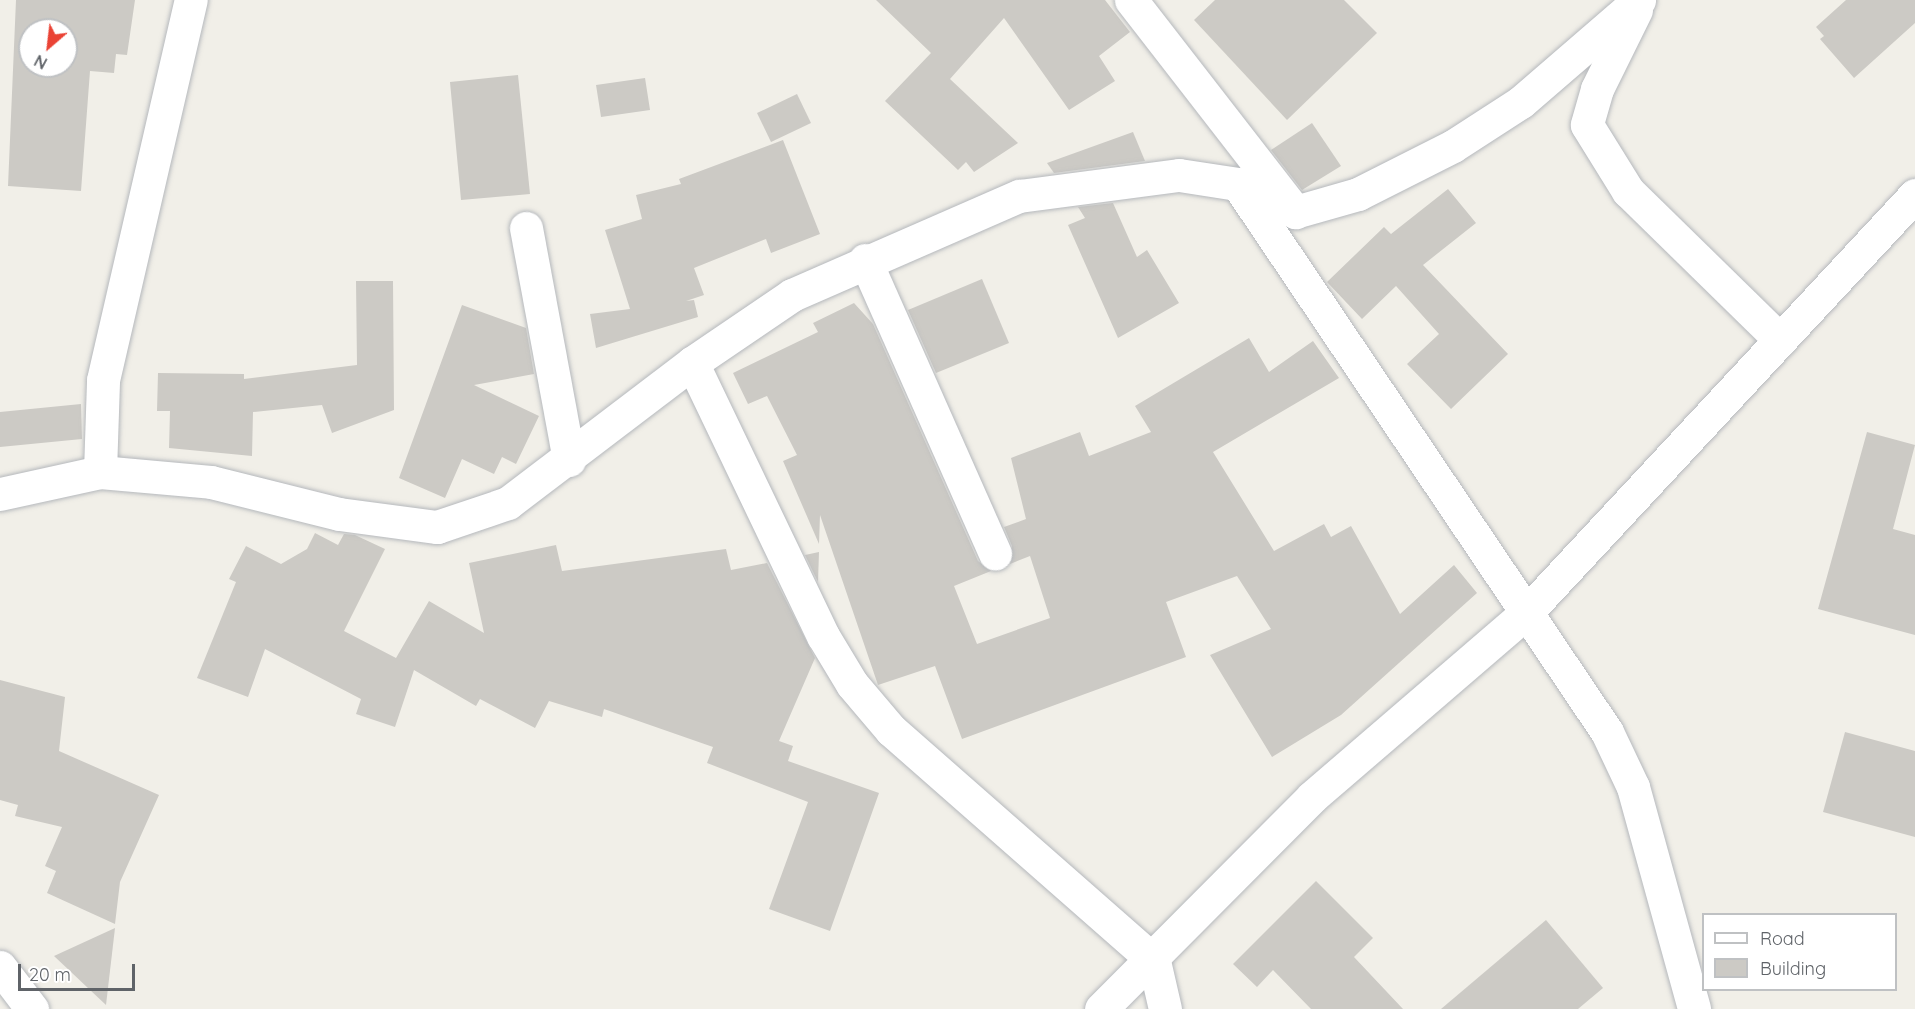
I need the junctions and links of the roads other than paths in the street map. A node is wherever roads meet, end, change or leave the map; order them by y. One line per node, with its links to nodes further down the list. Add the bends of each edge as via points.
1 (190, 0): 12 (street, via 104,380)
2 (1131, 0): 6 (street)
3 (1640, 0): 6 (street, via 1521,102 1453,146 1358,194); 9 (street, via 1598,89 1587,125 1628,191)
4 (1238, 184): 6 (street); 8 (street, via 1179,175 1019,196); 15 (street)
5 (1915, 195): 9 (street)
6 (1295, 212)
7 (526, 228): 11 (street)
8 (865, 261): 10 (street, via 792,295); 14 (street)
9 (1780, 340): 15 (street)
10 (692, 363): 11 (street); 16 (street, via 823,636 852,684 898,737)
11 (569, 460): 12 (street, via 508,503 437,527 339,514 211,482)
12 (100, 472): 13 (street)
13 (0, 494)
14 (995, 553)
15 (1526, 613): 16 (street, via 1312,797); 21 (street, via 1607,732 1633,787)
16 (1154, 961): 19 (street); 20 (street)
17 (0, 967): 18 (street)
18 (32, 1009)
19 (1101, 1009)
20 (1165, 1009)
21 (1694, 1009)

